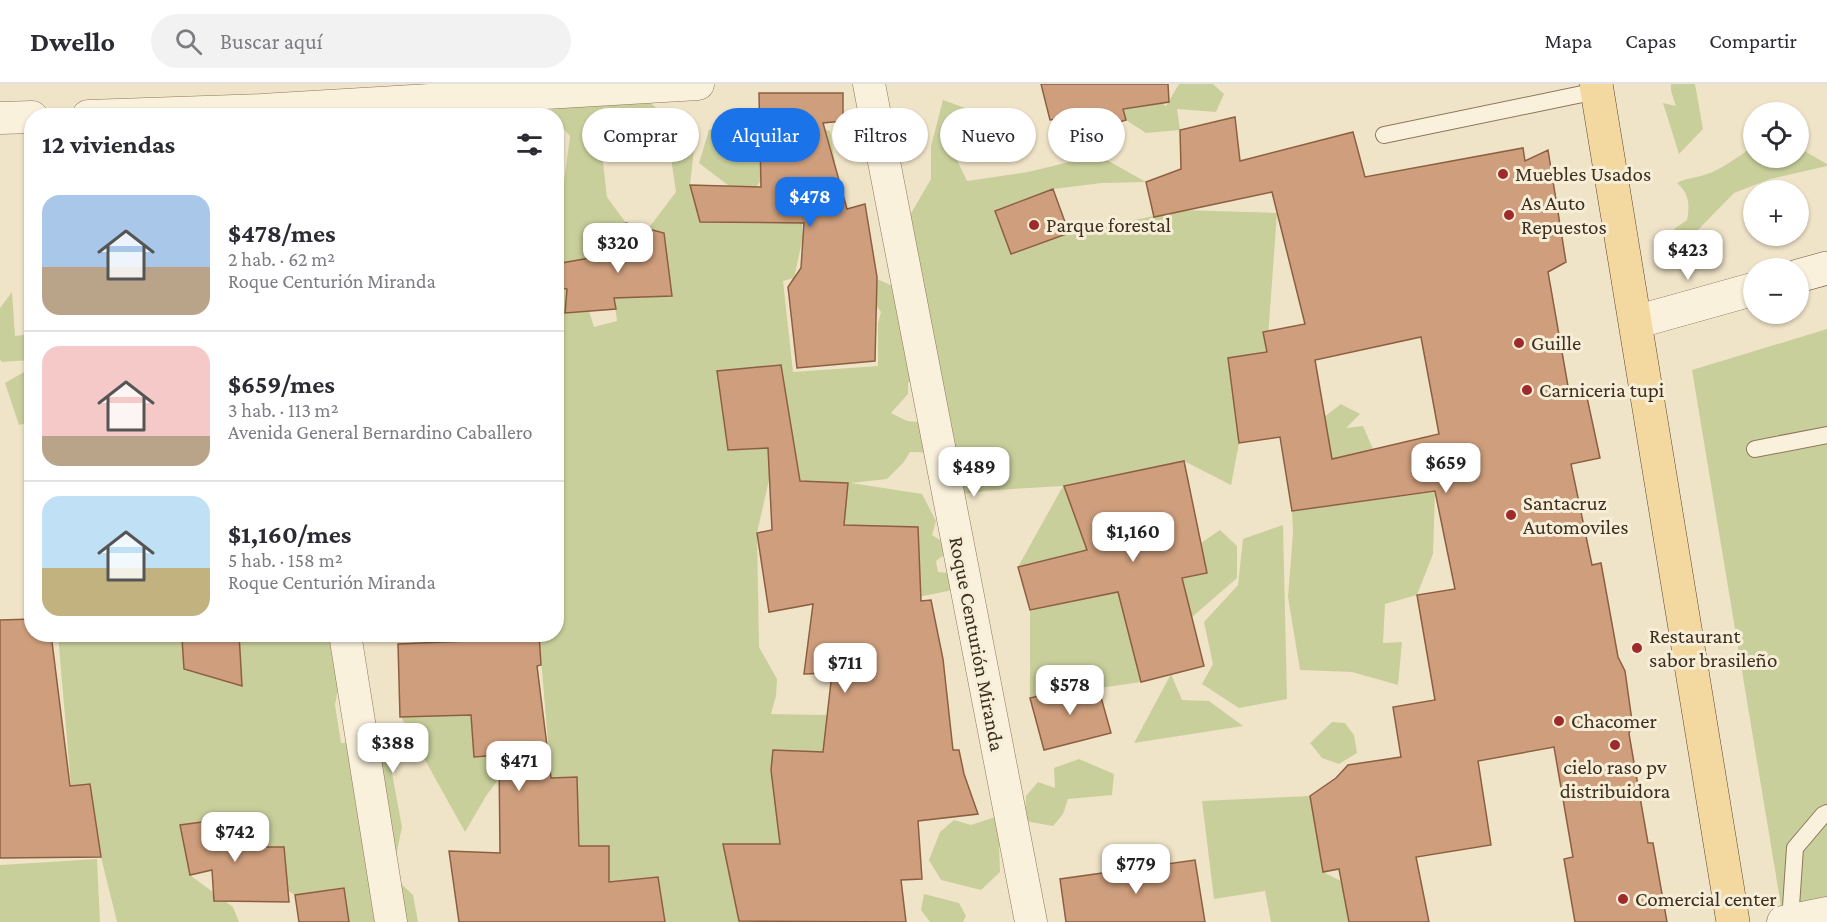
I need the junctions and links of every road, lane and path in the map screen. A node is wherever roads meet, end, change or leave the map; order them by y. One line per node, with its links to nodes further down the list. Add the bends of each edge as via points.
1 (698, 84): 4 (street)
2 (869, 84): 20 (street, Roque Centurión Miranda)
3 (1596, 88): 8 (lane); 12 (main road)
4 (259, 103): 5 (street)
5 (193, 108)
6 (24, 117): 7 (street)
7 (0, 118)
8 (1384, 135)
9 (1827, 268): 10 (main road)
10 (1809, 273)
11 (1743, 292): 12 (main road)
12 (1636, 322): 21 (main road)
13 (1827, 435): 14 (lane)
14 (1755, 449)
15 (346, 642): 19 (street)
16 (1827, 813): 18 (lane, via 1795,848)
17 (1827, 914): 18 (street)
18 (1786, 921)
19 (391, 922)
20 (1031, 922)
21 (1733, 922)

